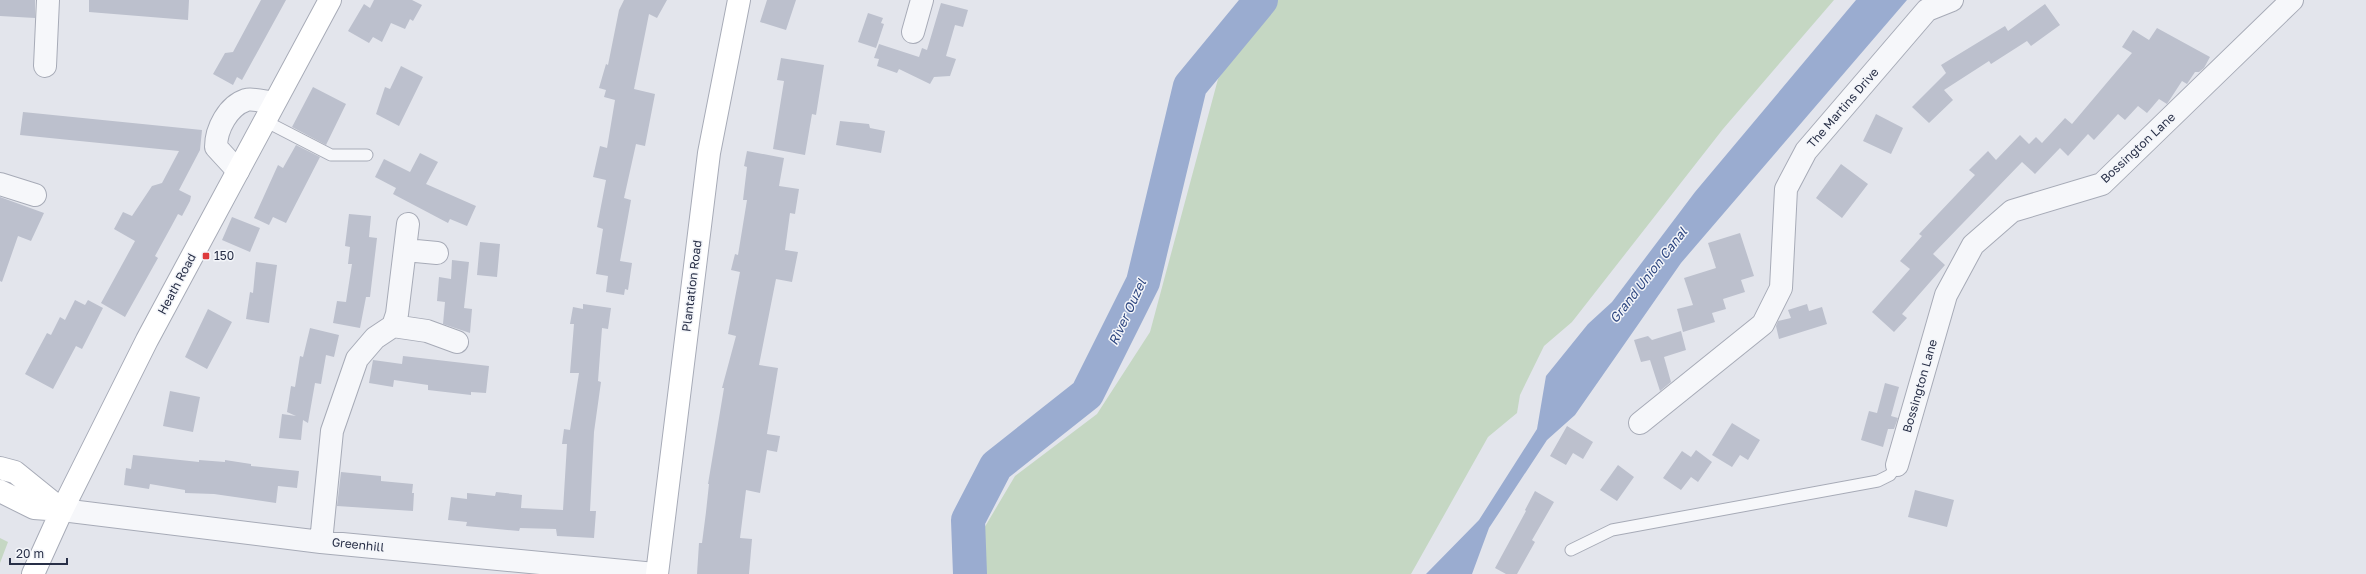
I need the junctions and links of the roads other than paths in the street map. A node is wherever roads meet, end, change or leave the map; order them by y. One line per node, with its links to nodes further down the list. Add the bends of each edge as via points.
1 (48, 0): 8 (street)
2 (330, 0): 9 (street, Heath Road)
3 (739, 0): 27 (street, Plantation Road, via 709,153)
4 (922, 0): 7 (street)
5 (1952, 0): 19 (street, The Martins Drive, via 1927,10 1806,151 1786,189 1781,288 1762,324)
6 (2292, 0): 20 (street, Bossington Lane, via 2102,184 2012,210 1974,245 1946,295)
7 (912, 32)
8 (45, 66)
9 (269, 112): 10 (lane, via 331,155); 11 (street, Heath Road); 11 (street, via 247,100 232,107 216,136 216,147)
10 (367, 155)
11 (238, 171): 23 (street, Heath Road, via 147,340)
12 (0, 184): 13 (street)
13 (35, 195)
14 (408, 224): 15 (street)
15 (405, 250): 16 (street); 17 (street, via 398,314)
16 (437, 253)
17 (393, 326): 18 (street, via 427,331); 24 (street, via 375,338 357,359 332,430)
18 (457, 342)
19 (1640, 423)
20 (1897, 465): 25 (lane, via 1890,475 1878,481 1612,530)
21 (0, 468): 23 (street, via 15,472)
22 (0, 491): 23 (street, via 34,508)
23 (62, 510): 24 (street, Greenhill); 26 (street, Heath Road)
24 (321, 542): 27 (street, Greenhill)
25 (1571, 550)
26 (33, 574)
27 (656, 574)

